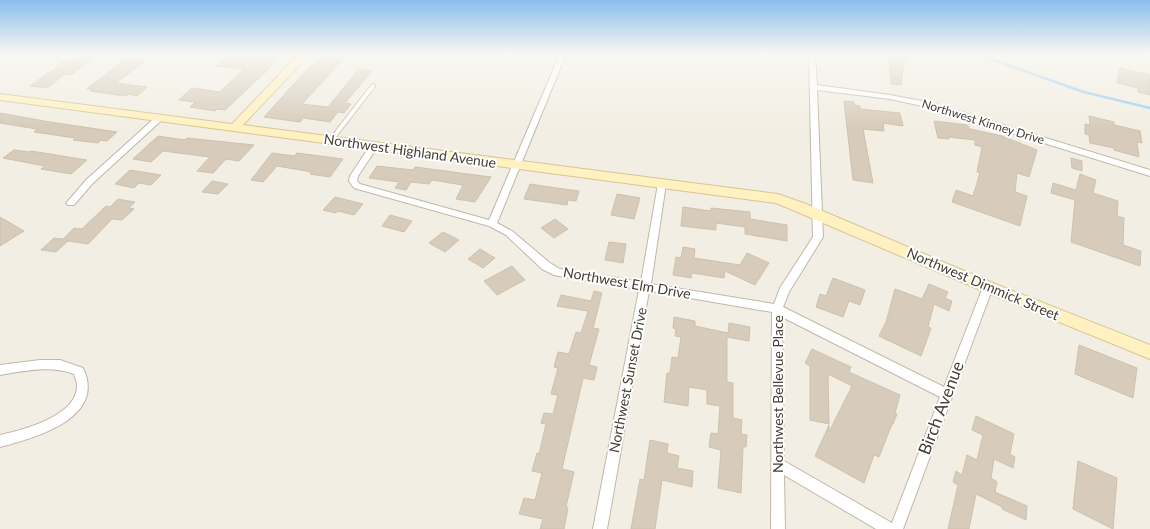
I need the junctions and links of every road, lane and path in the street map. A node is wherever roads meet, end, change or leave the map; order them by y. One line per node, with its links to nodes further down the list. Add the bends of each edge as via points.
1 (281, 79): 8 (main road)
2 (553, 79): 11 (street)
3 (813, 79): 5 (street, Northwest Bellevue Place)
4 (374, 86): 9 (lane)
5 (813, 87): 12 (street, Northwest Kinney Drive, via 929,105); 15 (street, Northwest Bellevue Place)
6 (0, 97): 7 (main road, Northwest Highland Avenue)
7 (160, 118): 8 (main road, Northwest Highland Avenue); 14 (street, via 89,182)
8 (234, 128): 9 (main road, Northwest Highland Avenue)
9 (331, 140): 10 (main road, Northwest Highland Avenue)
10 (374, 146): 11 (main road, Northwest Highland Avenue); 16 (street, Northwest Elm Drive, via 354,176 354,184)
11 (517, 165): 13 (main road, Northwest Highland Avenue); 16 (street)
12 (1150, 173)
13 (662, 184): 15 (main road, Northwest Highland Avenue, via 778,199); 17 (street, Northwest Sunset Drive)
14 (71, 203)
15 (817, 214): 18 (main road, Northwest Dimmick Street); 19 (street, Northwest Bellevue Place, via 818,237 784,291)
16 (492, 224): 17 (street, Northwest Elm Drive, via 517,238 551,269)
17 (645, 286): 19 (street, Northwest Elm Drive); 25 (street, Northwest Sunset Drive)
18 (988, 287): 20 (main road, Northwest Dimmick Street); 22 (street, Birch Avenue)
19 (777, 309): 22 (street, Northwest Elm Drive); 24 (street, Northwest Bellevue Place)
20 (1150, 352)
21 (0, 370): 23 (street, via 46,364 67,366 79,371 84,382 83,394 71,410 58,421 29,434)
22 (946, 394): 28 (street, Birch Avenue)
23 (0, 441)
24 (778, 464): 26 (street, Northwest Bellevue Place); 27 (street)
25 (600, 529)
26 (778, 529)
27 (889, 529)
28 (896, 529)

